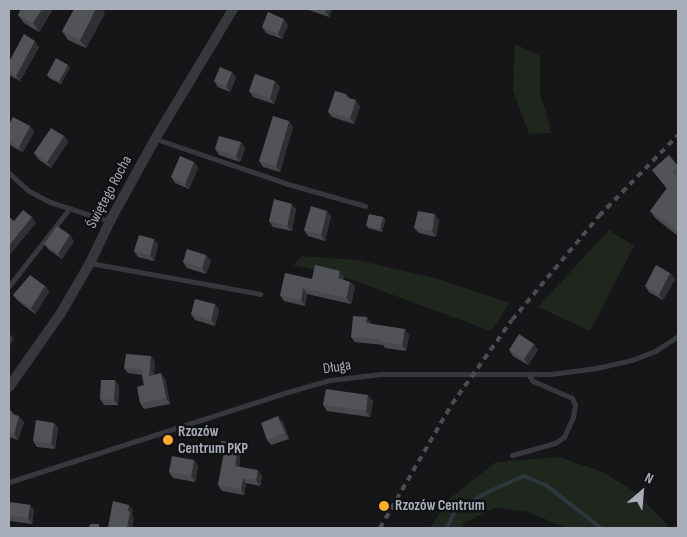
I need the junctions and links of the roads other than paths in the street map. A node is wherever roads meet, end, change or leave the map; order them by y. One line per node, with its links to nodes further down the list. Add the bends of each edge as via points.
1 (233, 9): 2 (street, Świętego Rocha)
2 (155, 138): 4 (lane, via 296,187); 6 (street, Świętego Rocha)
3 (10, 178): 5 (lane, via 29,191)
4 (365, 206)
5 (69, 209): 6 (lane); 8 (lane)
6 (110, 221): 7 (street, Świętego Rocha)
7 (90, 263): 9 (lane); 12 (street, Świętego Rocha, via 57,319)
8 (9, 286)
9 (260, 294)
10 (678, 336): 11 (lane, Długa, via 655,351 632,360 597,368)
11 (528, 374): 13 (lane, via 533,381 572,398 575,405 573,417 564,437 555,443); 14 (lane, Długa, via 382,374 330,380)
12 (9, 387)
13 (512, 455)
14 (9, 482)

